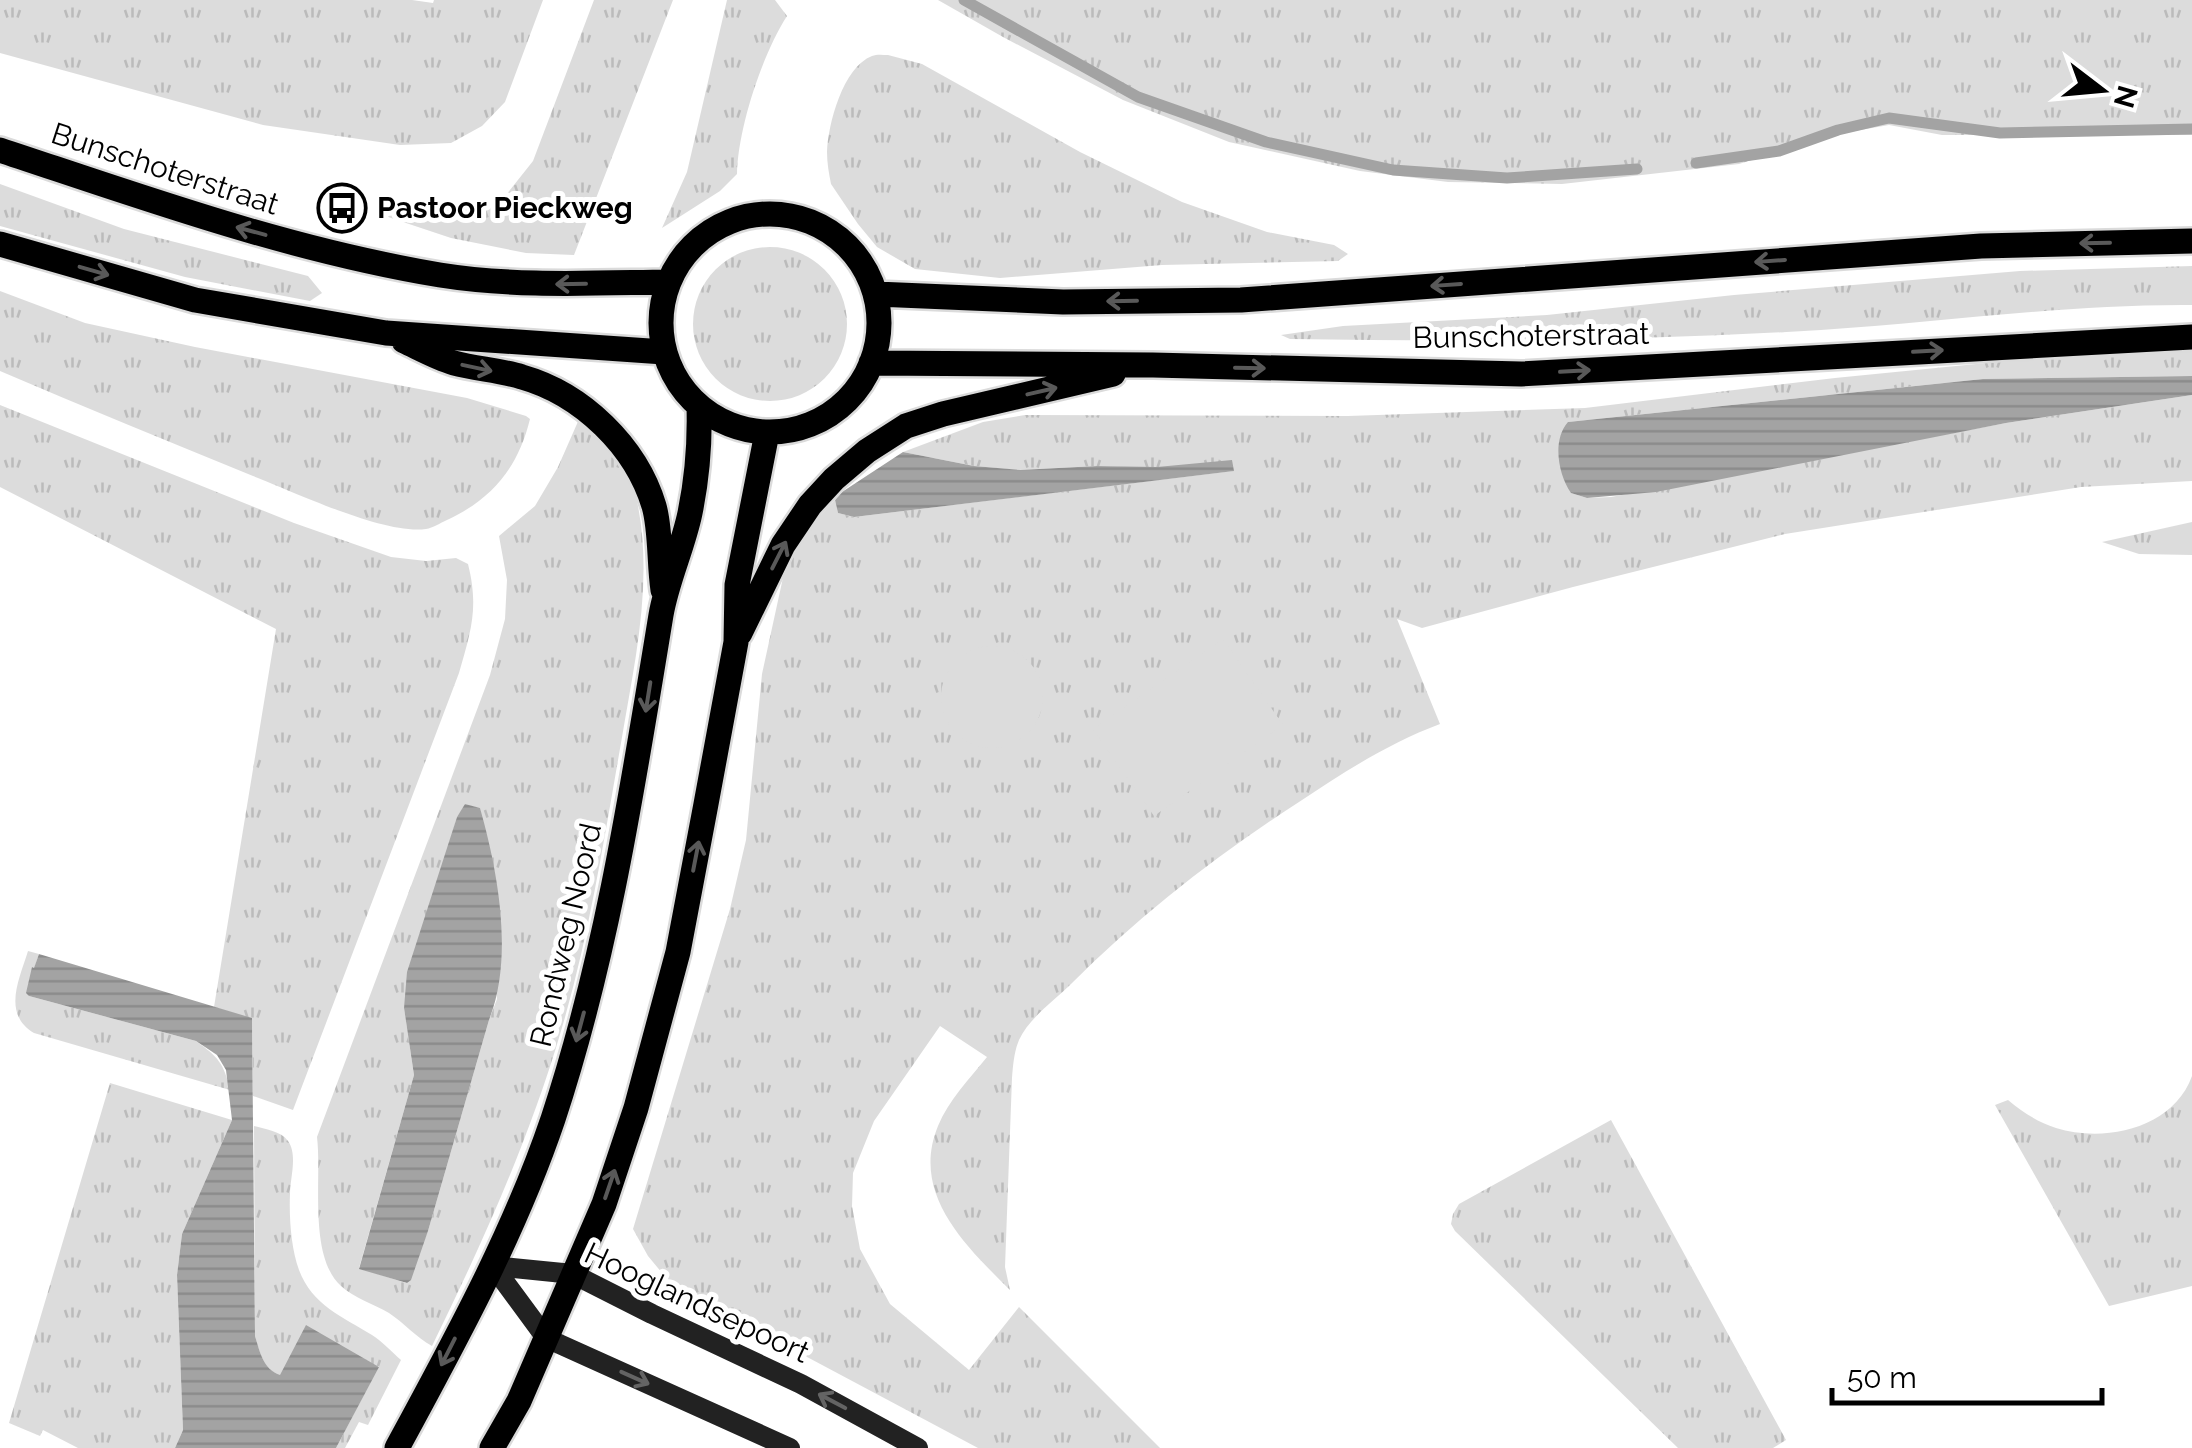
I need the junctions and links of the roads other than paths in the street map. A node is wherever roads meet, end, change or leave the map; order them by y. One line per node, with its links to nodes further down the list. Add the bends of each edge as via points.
1 (0, 150): 4 (main road, Bunschoterstraat, one-way to 1, via 499,281 329,253)
2 (2192, 242): 5 (main road, Bunschoterstraat, one-way to 5, via 1981,246 1241,300)
3 (0, 244): 6 (main road, one-way to 6, via 195,300)
4 (668, 282): 5 (main road, via 704,236 752,215 781,214 817,224 847,245); 8 (main road, via 660,322)
5 (876, 294): 9 (main road)
6 (386, 333): 8 (main road); 13 (main road, one-way to 13, via 452,362 550,388 603,424 624,446 655,510)
7 (2192, 337): 10 (main road, Bunschoterstraat, one-way to 7, via 1521,374)
8 (664, 352): 11 (main road, via 677,382)
9 (872, 363): 10 (main road, Bunschoterstraat); 12 (main road, via 833,413 800,429)
10 (1153, 365): 14 (main road, one-way to 10, via 810,504 867,451 906,426 944,414)
11 (699, 407): 12 (main road, via 731,426); 13 (main road, Rondweg Noord, via 690,513)
12 (767, 433): 14 (main road, via 737,585)
13 (664, 601): 15 (main road, Rondweg Noord, one-way to 15, via 584,1016 552,1121)
14 (736, 642): 16 (main road, one-way to 14, via 636,1108 678,952)
15 (493, 1266): 16 (street, Hooglandsepoort); 17 (street); 18 (main road, Rondweg Noord, one-way to 18)
16 (573, 1274): 17 (main road); 21 (street, Hooglandsepoort, one-way to 16)
17 (546, 1338): 19 (main road); 20 (street, one-way to 20)
18 (397, 1448)
19 (492, 1448)
20 (790, 1448)
21 (918, 1448)

